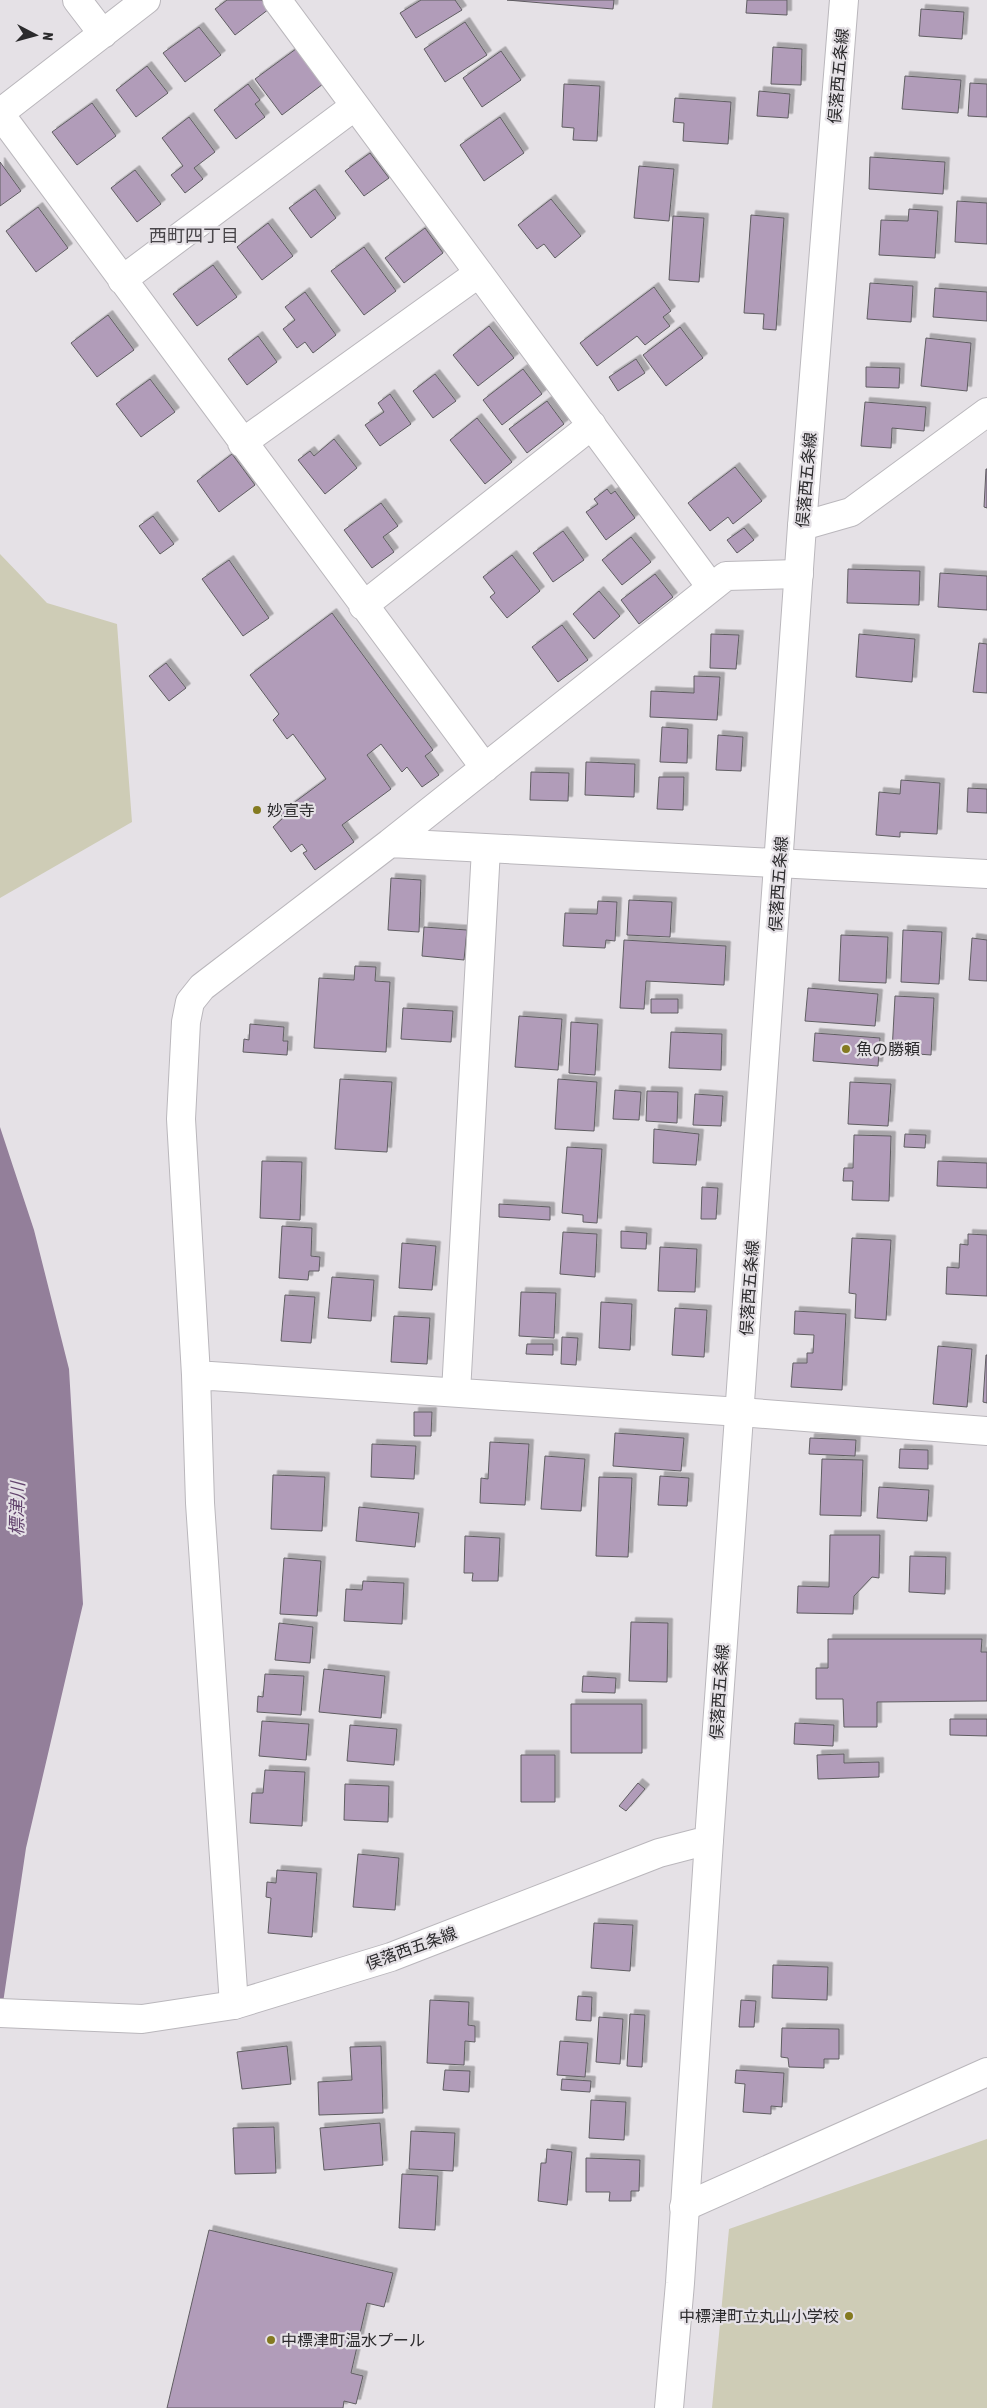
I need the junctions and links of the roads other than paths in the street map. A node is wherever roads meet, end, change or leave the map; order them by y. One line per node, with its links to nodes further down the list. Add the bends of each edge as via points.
1 (77, 0): 5 (street)
2 (146, 0): 5 (street)
3 (277, 0): 6 (street)
4 (844, 0): 13 (street, 俣落西五条線)
5 (102, 34): 7 (street)
6 (355, 106): 8 (street); 9 (street)
7 (0, 114): 9 (street)
8 (479, 273): 11 (street); 12 (street)
9 (122, 280): 12 (street)
10 (987, 412): 13 (street, via 851,512)
11 (592, 426): 15 (street); 16 (street)
12 (242, 443): 16 (street)
13 (802, 526): 14 (street, 俣落西五条線)
14 (799, 574): 15 (street, via 726,576); 20 (street, 俣落西五条線)
15 (711, 587): 17 (street)
16 (363, 606): 17 (street)
17 (485, 768): 18 (street)
18 (390, 843): 19 (street); 22 (street, via 202,987 190,1002 183,1050 181,1119)
19 (486, 849): 20 (street); 23 (street)
20 (780, 863): 21 (street); 24 (street, 俣落西五条線)
21 (987, 874)
22 (196, 1375): 23 (street); 27 (street, via 200,1503)
23 (456, 1392): 24 (street)
24 (740, 1412): 25 (street); 26 (street, 俣落西五条線)
25 (987, 1431)
26 (709, 1840): 27 (street, 俣落西五条線, via 659,1853 391,1958); 30 (street)
27 (234, 2005): 28 (street, 俣落西五条線, via 142,2018)
28 (0, 2012)
29 (987, 2072): 30 (street)
30 (684, 2207): 31 (street)
31 (669, 2408)

